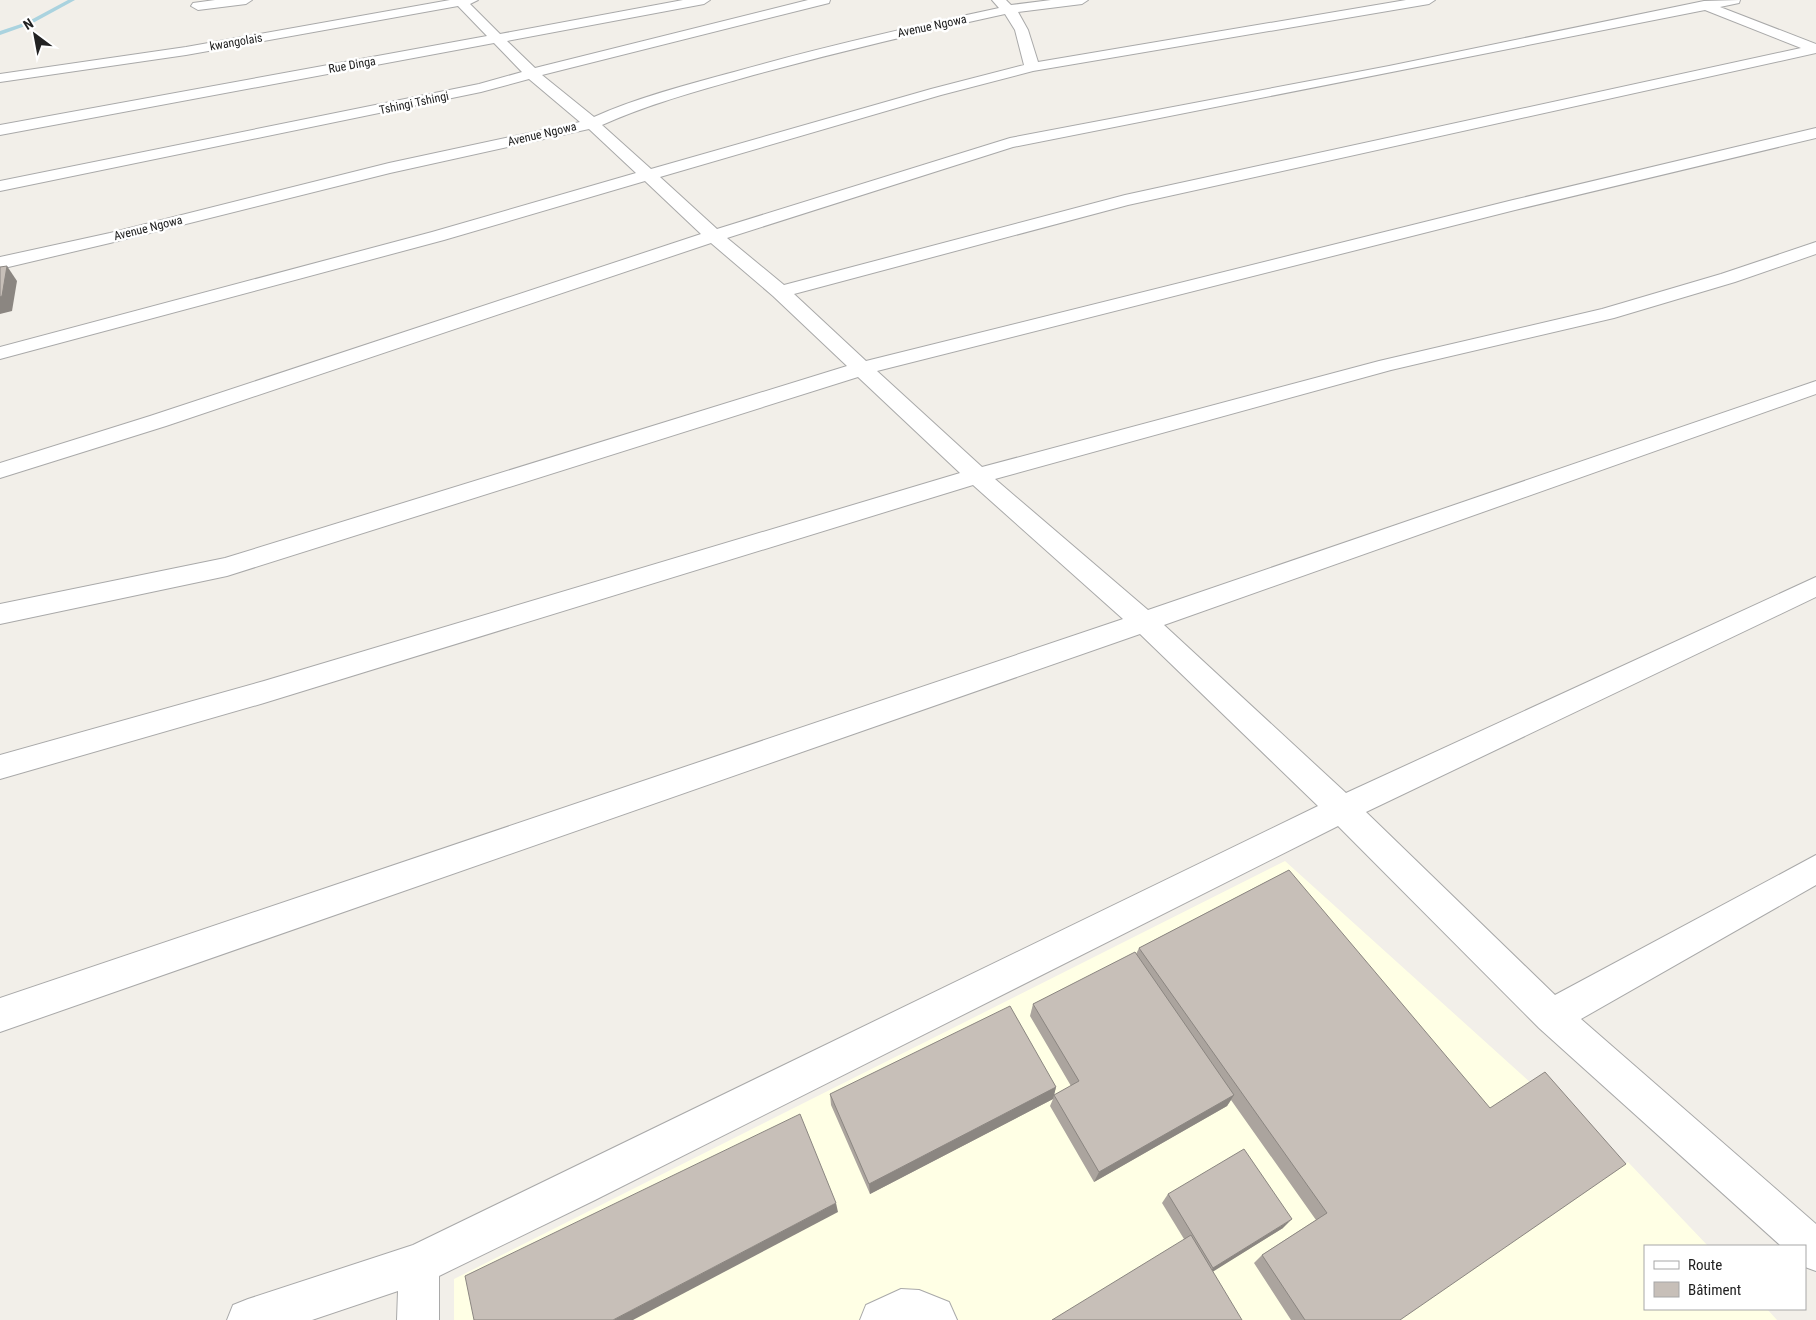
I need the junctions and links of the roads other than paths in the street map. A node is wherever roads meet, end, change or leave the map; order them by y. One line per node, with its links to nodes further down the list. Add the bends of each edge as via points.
1 (246, 0): 10 (street)
2 (704, 0): 12 (street, Rue Dinga)
3 (824, 0): 15 (street, Tshingi Tshingi)
4 (1082, 0): 9 (street, Avenue Ngowa)
5 (1428, 0): 14 (street)
6 (1691, 0): 11 (street)
7 (1734, 0): 11 (street)
8 (464, 1): 12 (street); 16 (street, kwangolais, via 186,51)
9 (1005, 5): 14 (street, via 1025,37); 17 (street, Avenue Ngowa, via 636,104)
10 (198, 6)
11 (1706, 6): 13 (street); 22 (street, via 1010,143)
12 (497, 39): 15 (street); 18 (street, Rue Dinga)
13 (1816, 49): 25 (street, via 1125,200)
14 (1032, 67): 20 (street)
15 (532, 74): 17 (street); 21 (street, Tshingi Tshingi, via 415,103)
16 (0, 78)
17 (592, 124): 20 (street); 24 (street, Avenue Ngowa, via 389,168)
18 (0, 130)
19 (1816, 133): 27 (street, via 1513,205)
20 (647, 175): 22 (street); 26 (street, via 438,236)
21 (0, 186)
22 (714, 236): 25 (street); 29 (street, via 204,406)
23 (1816, 248): 30 (street, via 1607,314 1386,365)
24 (0, 263)
25 (780, 292): 27 (street)
26 (0, 352)
27 (864, 368): 30 (street); 32 (street, via 227,567)
28 (1816, 387): 33 (street)
29 (0, 470)
30 (977, 476): 33 (street); 34 (street, via 264,692)
31 (1816, 586): 35 (street)
32 (0, 614)
33 (1144, 622): 35 (street); 37 (street)
34 (0, 767)
35 (1342, 809): 38 (street); 40 (street)
36 (1816, 869): 38 (street)
37 (0, 1015)
38 (1552, 1016): 39 (street)
39 (1816, 1251)
40 (419, 1264): 41 (street); 42 (street)
41 (248, 1320)
42 (418, 1320)
43 (881, 1320): 44 (street, via 897,1310 915,1308)
44 (936, 1320)

